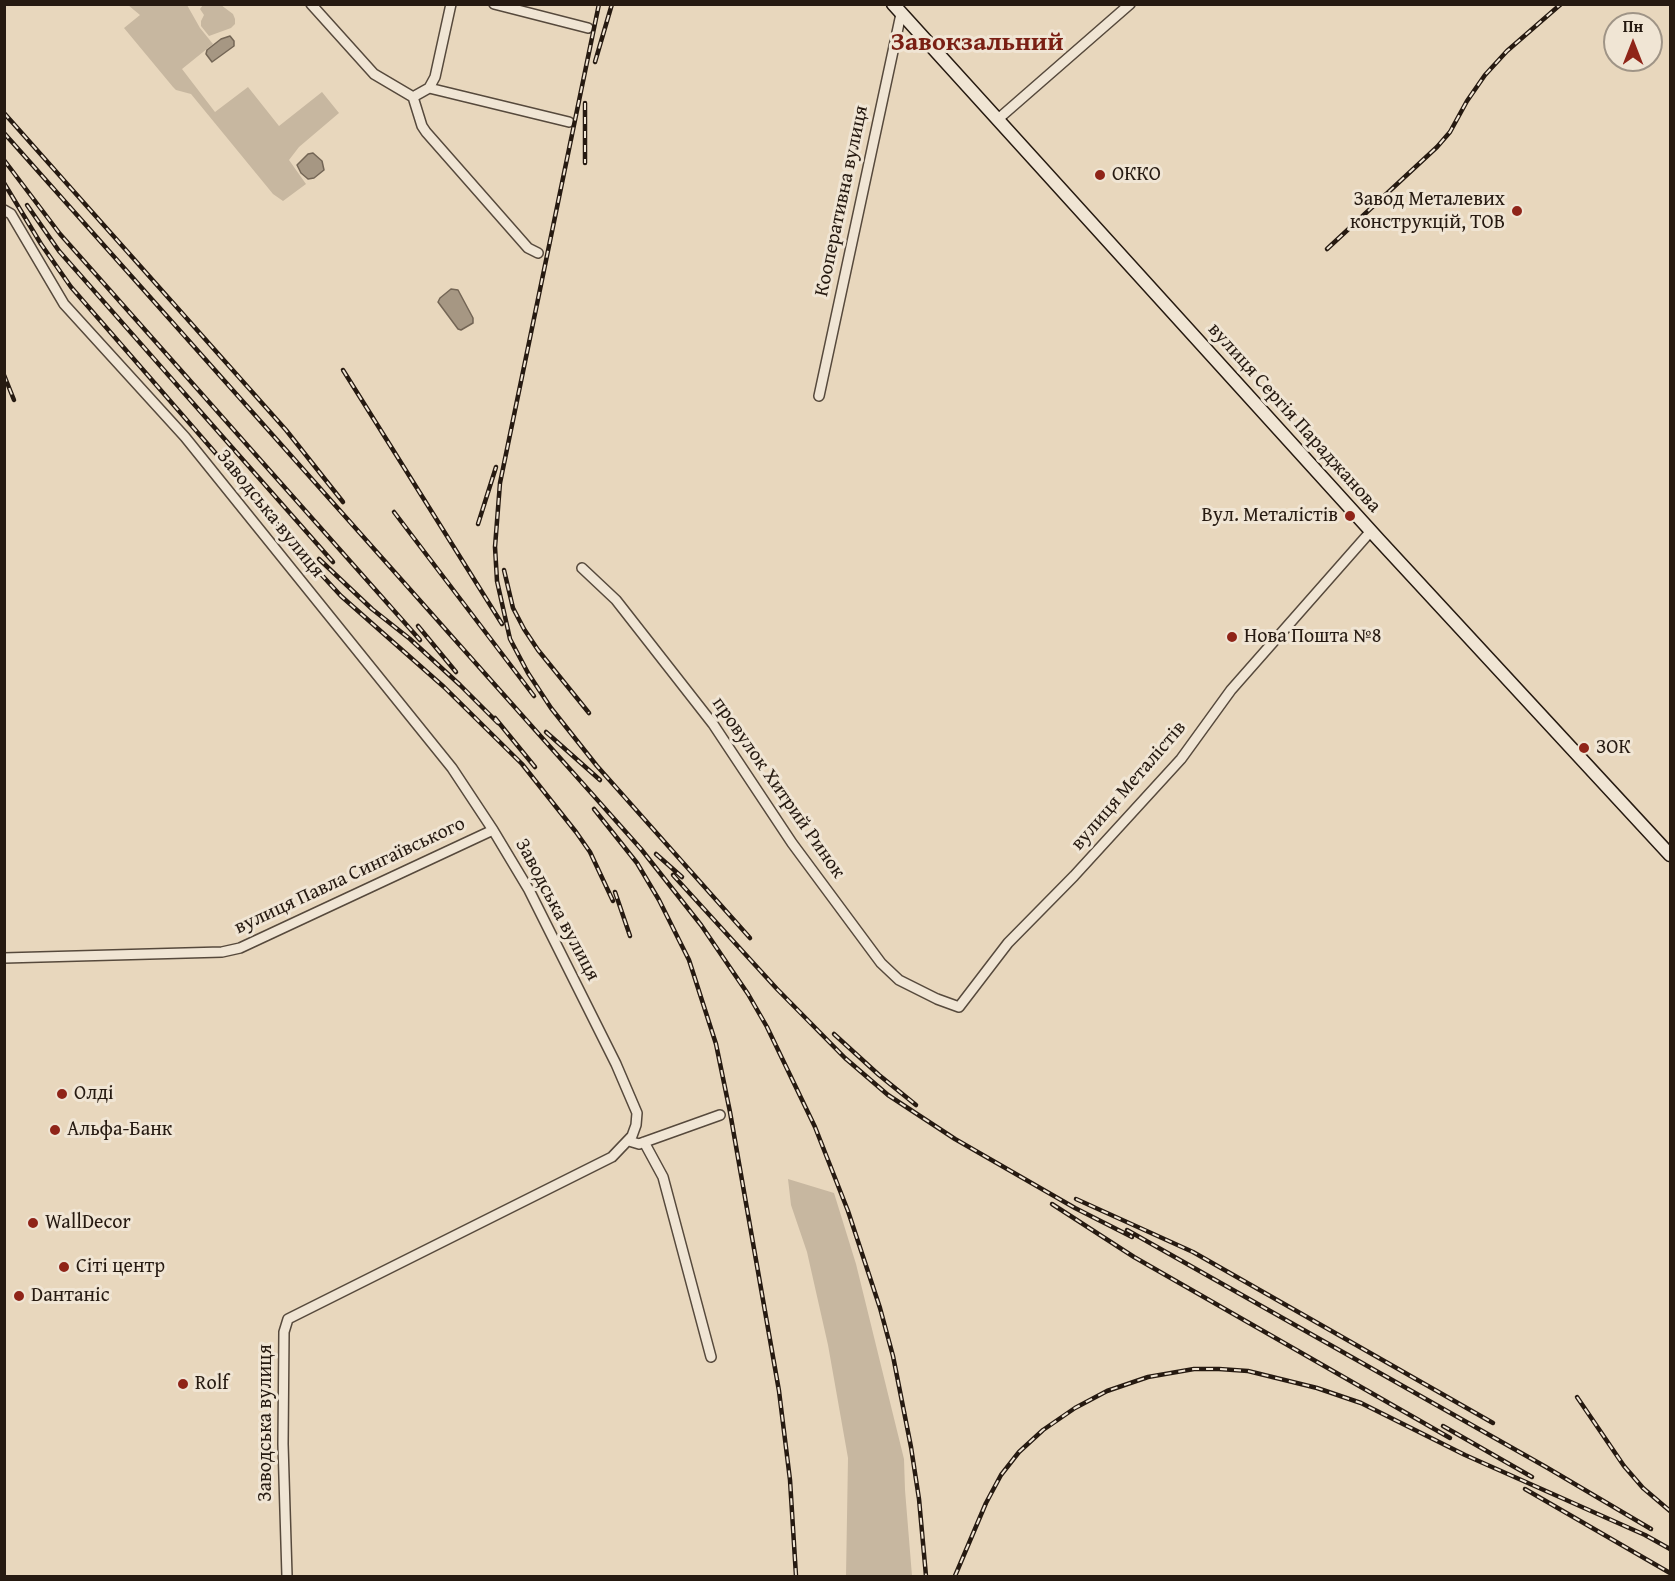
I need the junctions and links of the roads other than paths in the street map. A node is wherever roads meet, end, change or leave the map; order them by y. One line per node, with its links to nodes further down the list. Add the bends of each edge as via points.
1 (311, 4): 9 (street, via 374,74)
2 (451, 4): 8 (street)
3 (494, 4): 7 (street)
4 (893, 4): 6 (main road, вулиця Сергія Параджанова)
5 (1130, 4): 10 (street)
6 (901, 14): 10 (main road, вулиця Сергія Параджанова); 14 (street, Кооперативна вулиця)
7 (588, 28)
8 (429, 88): 9 (street); 11 (street)
9 (413, 97): 13 (street, via 426,132 528,248)
10 (997, 120): 15 (main road, вулиця Сергія Параджанова)
11 (569, 122)
12 (4, 210): 17 (street, Заводська вулиця, via 11,214 64,304 185,437 452,768)
13 (538, 253)
14 (819, 396)
15 (1371, 531): 18 (main road, вулиця Сергія Параджанова); 20 (street, вулиця Металістів, via 1231,690 1181,759 1008,943)
16 (582, 568): 20 (street, провулок Хитрий Ринок, via 616,600 713,724 792,843 881,963 899,980)
17 (493, 830): 19 (street, вулиця Павла Сингаївського, via 240,948 211,953); 22 (street, Заводська вулиця, via 529,890 626,1086 637,1113)
18 (1671, 855)
19 (4, 957)
20 (959, 1006)
21 (720, 1115): 23 (street)
22 (629, 1141): 23 (street); 25 (street, Заводська вулиця, via 612,1157 288,1318 284,1332 283,1444)
23 (644, 1142): 24 (street, via 663,1177)
24 (711, 1357)
25 (287, 1576)

